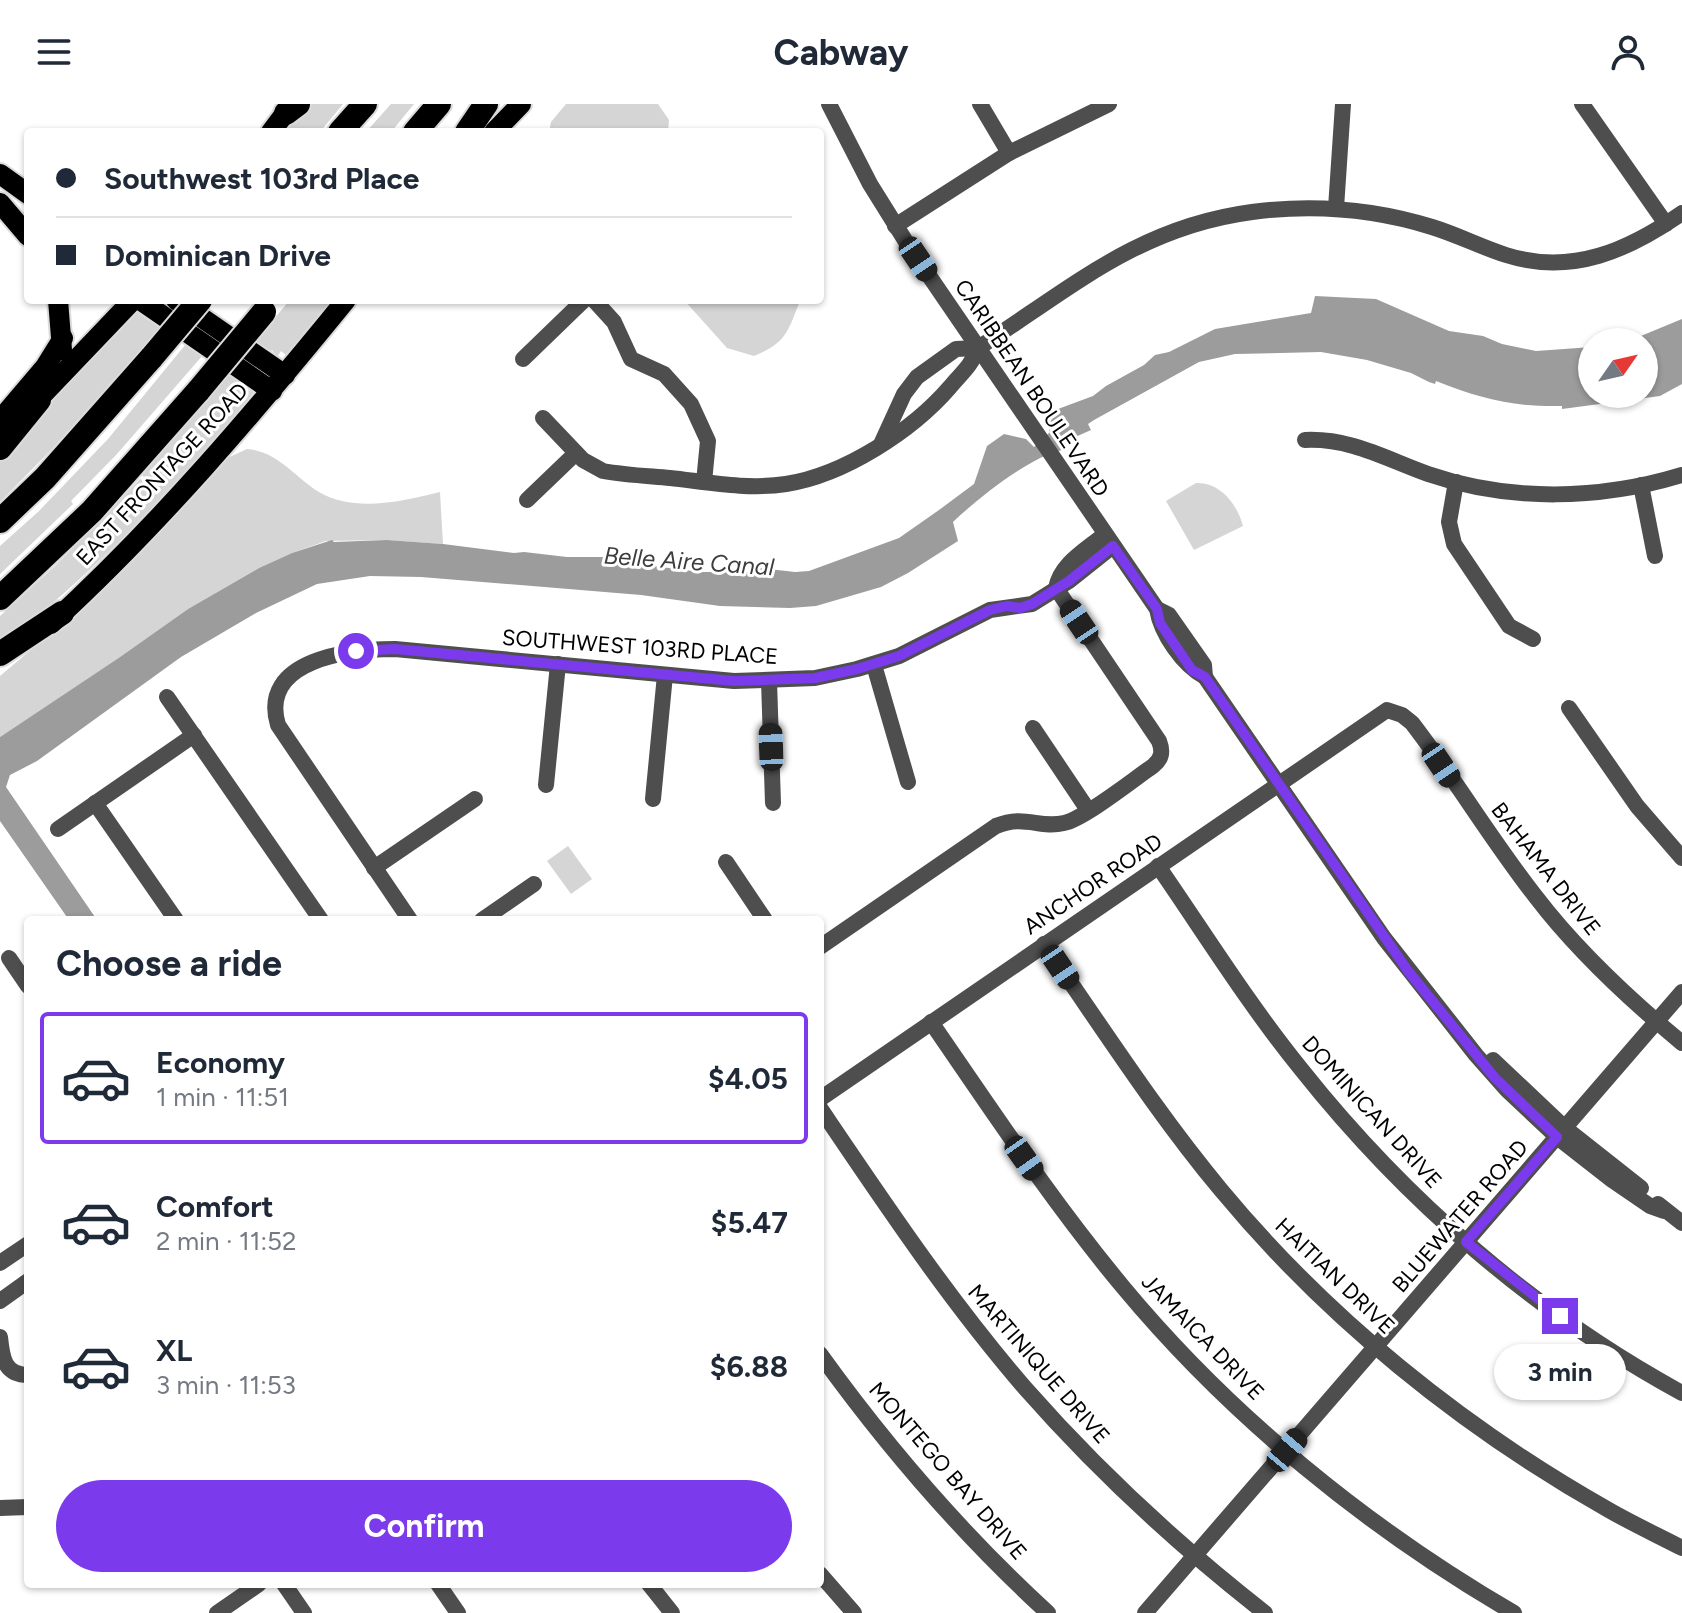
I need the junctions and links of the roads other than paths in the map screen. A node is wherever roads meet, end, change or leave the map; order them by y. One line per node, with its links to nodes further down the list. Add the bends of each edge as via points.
1 (365, 104): 12 (highway)
2 (439, 104): 13 (highway)
3 (486, 104): 14 (highway)
4 (521, 104): 15 (main road)
5 (829, 104): 24 (street, CARIBBEAN BOULEVARD)
6 (980, 104): 16 (street)
7 (1109, 104): 16 (street)
8 (1343, 104): 20 (street)
9 (1582, 104): 23 (street)
10 (292, 107): 11 (main road)
11 (274, 128)
12 (344, 128)
13 (418, 128)
14 (470, 128)
15 (498, 128)
16 (1009, 153): 24 (street)
17 (0, 174): 18 (main road)
18 (24, 191)
19 (0, 203): 22 (main road); 25 (main road)
20 (1336, 208): 23 (street, via 1410,221 1541,262 1593,259 1630,246); 36 (street, via 1252,212 1159,237 1097,267)
21 (1682, 213): 23 (street)
22 (24, 219)
23 (1666, 224)
24 (895, 226): 36 (street, CARIBBEAN BOULEVARD)
25 (24, 231)
26 (59, 304): 35 (main road)
27 (129, 304): 39 (main road)
28 (147, 304): 40 (main road)
29 (181, 304): 40 (main road)
30 (197, 304): 55 (highway, bridge, via 82,438)
31 (343, 304): 40 (main road, EAST FRONTAGE ROAD)
32 (580, 304): 37 (street)
33 (598, 304): 51 (street, via 614,322 631,359 664,374 691,404 708,441)
34 (268, 306): 59 (highway, bridge, via 92,511)
35 (63, 338): 39 (main road); 44 (main road)
36 (978, 348): 38 (street, via 956,349); 41 (street, via 969,369); 56 (street, CARIBBEAN BOULEVARD)
37 (523, 359)
38 (933, 364): 41 (street); 47 (street, via 908,388)
39 (60, 378): 42 (main road)
40 (278, 383): 60 (main road, EAST FRONTAGE ROAD, via 221,451)
41 (951, 385): 47 (street, via 923,415)
42 (39, 400): 45 (main road); 48 (highway)
43 (543, 418): 49 (street)
44 (0, 420)
45 (0, 433)
46 (1305, 440): 52 (street, via 1350,444)
47 (882, 442): 51 (street, via 838,468 789,484)
48 (0, 448)
49 (576, 453): 51 (street, via 603,471); 54 (street)
50 (1682, 475): 53 (street)
51 (704, 482)
52 (1456, 482): 53 (street, via 1550,495); 61 (street, via 1449,522 1454,544 1509,626)
53 (1641, 485): 57 (street)
54 (527, 500)
55 (0, 521)
56 (1109, 540): 58 (street, SOUTHWEST 103RD PLACE); 74 (street, CARIBBEAN BOULEVARD, via 1192,670 1205,677)
57 (1655, 556)
58 (1056, 588): 64 (street, SOUTHWEST 103RD PLACE, via 1026,606 990,610); 80 (street, via 1159,741 1161,754 1153,766)
59 (0, 598)
60 (62, 613): 62 (highway); 65 (main road, EAST FRONTAGE ROAD)
61 (1533, 639)
62 (0, 654)
63 (558, 664): 66 (street, SOUTHWEST 103RD PLACE); 75 (street); 85 (street, SOUTHWEST 103RD PLACE, via 367,649 299,669 282,686 275,706 285,737)
64 (874, 665): 67 (street, SOUTHWEST 103RD PLACE); 73 (street)
65 (0, 669)
66 (665, 675): 67 (street, SOUTHWEST 103RD PLACE); 77 (street)
67 (769, 681): 79 (street)
68 (167, 697): 72 (street)
69 (1569, 708): 82 (street)
70 (1392, 711): 74 (street, ANCHOR ROAD, via 1378,714); 98 (street, BAHAMA DRIVE, via 1416,728 1550,916)
71 (1033, 728): 80 (street)
72 (194, 735): 78 (street); 88 (street)
73 (908, 782)
74 (1278, 784): 84 (street, ANCHOR ROAD); 102 (street, CARIBBEAN BOULEVARD, via 1384,938 1461,1033)
75 (546, 785)
76 (475, 799): 85 (street)
77 (653, 799)
78 (95, 803): 81 (street); 87 (street)
79 (773, 803)
80 (1088, 810): 92 (street, via 1065,823 1019,820 996,826)
81 (58, 829)
82 (1682, 858)
83 (726, 862): 91 (street)
84 (1158, 866): 93 (street, ANCHOR ROAD); 104 (street, DOMINICAN DRIVE, via 1321,1095)
85 (374, 868): 89 (street)
86 (534, 884): 90 (street)
87 (173, 916)
88 (318, 916)
89 (407, 916)
90 (488, 916)
91 (762, 916)
92 (824, 944)
93 (1044, 944): 97 (street, ANCHOR ROAD); 110 (street, HAITIAN DRIVE, via 1157,1108 1226,1197)
94 (9, 958): 95 (street)
95 (24, 980)
96 (1682, 992): 98 (street, BLUEWATER ROAD)
97 (931, 1022): 100 (street, ANCHOR ROAD); 114 (street, JAMAICA DRIVE, via 1036,1175 1123,1288 1195,1365)
98 (1657, 1022): 99 (street, BAHAMA DRIVE); 102 (street, BLUEWATER ROAD)
99 (1682, 1043)
100 (824, 1096)
101 (824, 1114): 118 (street, MARTINIQUE DRIVE, via 930,1268 1004,1362 1087,1454)
102 (1561, 1132): 103 (street, CARIBBEAN BOULEVARD); 104 (street, BLUEWATER ROAD)
103 (1682, 1223)
104 (1466, 1242): 110 (street, BLUEWATER ROAD); 113 (street, DOMINICAN DRIVE, via 1615,1354)
105 (24, 1251): 106 (street)
106 (0, 1263)
107 (24, 1284): 108 (street)
108 (0, 1301)
109 (0, 1337): 112 (street, via 7,1366)
110 (1376, 1346): 114 (street, BLUEWATER ROAD); 117 (street, HAITIAN DRIVE, via 1526,1459)
111 (824, 1359): 129 (street, MONTEGO BAY DRIVE, via 927,1488)
112 (24, 1375)
113 (1682, 1393)
114 (1287, 1450): 118 (street, BLUEWATER ROAD); 132 (street, JAMAICA DRIVE, via 1416,1550)
115 (24, 1507): 116 (street)
116 (0, 1508)
117 (1682, 1548)
118 (1194, 1556): 130 (street, BLUEWATER ROAD); 131 (street, MARTINIQUE DRIVE)
119 (824, 1579): 128 (street)
120 (253, 1588): 125 (street)
121 (287, 1588): 126 (street)
122 (440, 1588): 124 (street)
123 (652, 1588): 127 (street)
124 (451, 1610)
125 (217, 1613)
126 (304, 1613)
127 (672, 1613)
128 (854, 1613)
129 (1048, 1613)
130 (1145, 1613)
131 (1265, 1613)
132 (1514, 1613)

